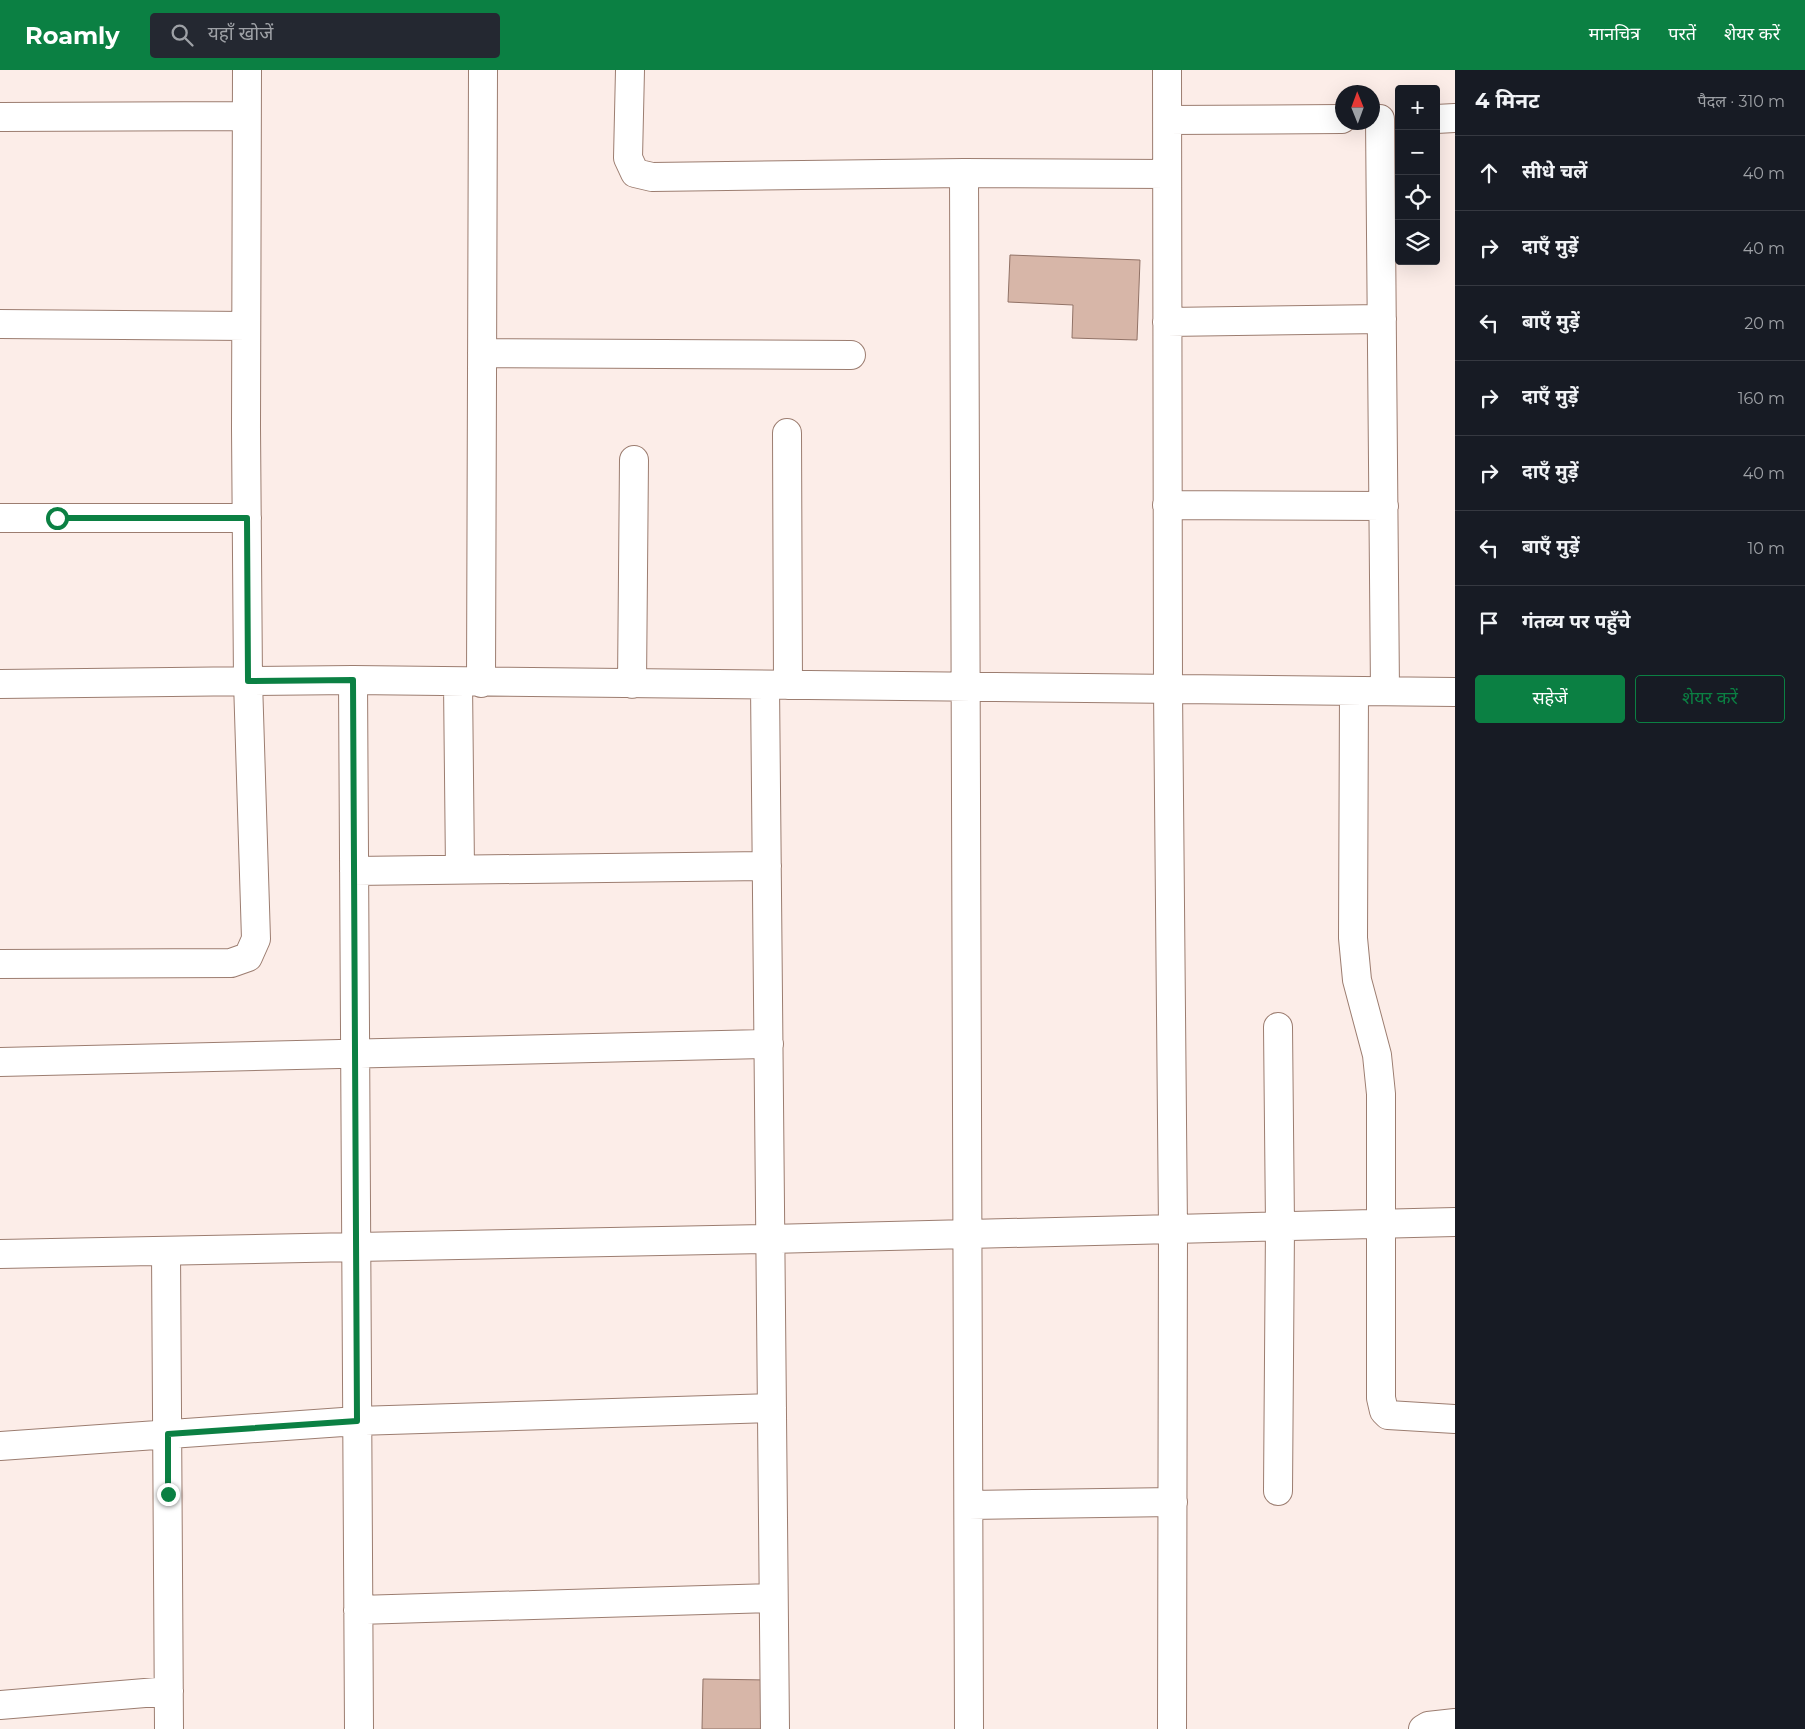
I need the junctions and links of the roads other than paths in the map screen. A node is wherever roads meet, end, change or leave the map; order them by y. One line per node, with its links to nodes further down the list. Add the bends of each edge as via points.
1 (247, 70): 5 (street)
2 (483, 70): 18 (street)
3 (630, 70): 12 (street, via 628,158 636,173 652,177)
4 (1167, 70): 10 (street)
5 (246, 116): 6 (street); 17 (street)
6 (0, 117)
7 (1455, 118): 9 (street)
8 (1384, 119): 14 (street)
9 (1440, 119)
10 (1167, 120): 11 (street); 13 (street)
11 (1335, 120)
12 (964, 173): 13 (street); 32 (street)
13 (1167, 174): 15 (street)
14 (1382, 319): 15 (street); 23 (street)
15 (1167, 322): 22 (street)
16 (0, 324): 17 (street)
17 (246, 326): 25 (street)
18 (482, 354): 19 (street); 28 (street)
19 (851, 354)
20 (787, 433): 31 (street)
21 (634, 460): 30 (street)
22 (1168, 505): 23 (street); 33 (street)
23 (1384, 506): 35 (street)
24 (0, 518): 25 (street)
25 (247, 518): 27 (street)
26 (353, 680): 27 (street); 28 (street); 39 (street)
27 (248, 681): 29 (street); 40 (street, via 256,939 248,957 231,963)
28 (470, 683): 30 (street); 38 (street)
29 (0, 684)
30 (632, 684): 31 (street)
31 (776, 685): 32 (street); 37 (street)
32 (965, 687): 33 (street); 49 (street)
33 (1168, 689): 34 (street); 48 (street)
34 (1354, 691): 35 (street); 46 (street, via 1353,938 1357,980 1377,1055 1381,1094)
35 (1385, 691): 36 (street)
36 (1455, 692)
37 (767, 866): 38 (street); 42 (street)
38 (460, 869): 39 (street)
39 (354, 870): 43 (street)
40 (0, 964)
41 (1278, 1027): 47 (street)
42 (768, 1044): 43 (street); 50 (street)
43 (355, 1054): 44 (street); 51 (street)
44 (0, 1062)
45 (1455, 1222): 46 (street)
46 (1380, 1224): 47 (street); 55 (street, via 1381,1398 1384,1411 1398,1417)
47 (1280, 1226): 48 (street); 59 (street)
48 (1173, 1229): 49 (street); 60 (street)
49 (968, 1234): 50 (street); 61 (street)
50 (770, 1239): 51 (street); 54 (street)
51 (356, 1247): 52 (street); 56 (street)
52 (166, 1251): 53 (street); 57 (street)
53 (0, 1254)
54 (772, 1408): 56 (street); 62 (street)
55 (1455, 1419)
56 (357, 1421): 57 (street); 63 (street)
57 (168, 1434): 58 (street); 64 (street)
58 (0, 1446)
59 (1278, 1490)
60 (1173, 1502): 61 (street); 71 (street)
61 (969, 1504): 70 (street)
62 (773, 1598): 63 (street); 69 (street)
63 (358, 1610): 68 (street)
64 (169, 1691): 65 (street); 67 (street)
65 (0, 1705)
66 (1455, 1723): 72 (street)
67 (169, 1729)
68 (359, 1729)
69 (775, 1729)
70 (969, 1729)
71 (1172, 1729)
72 (1423, 1729)

